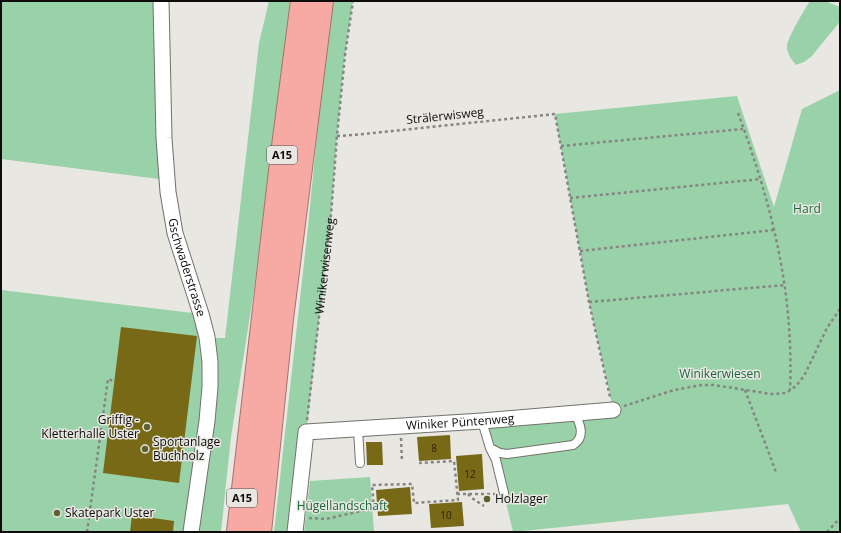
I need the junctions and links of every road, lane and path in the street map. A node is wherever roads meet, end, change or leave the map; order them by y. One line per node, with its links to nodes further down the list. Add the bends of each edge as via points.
1 (161, 1): 38 (street, Gschwaderstrasse, via 164,138 168,192 175,233 202,314 210,362 207,421)
2 (302, 1): 29 (highway, A15)
3 (322, 1): 41 (highway, A15, via 282,319)
4 (353, 1): 7 (path, Winikerwisenweg)
5 (738, 113): 6 (path)
6 (744, 128): 8 (path); 9 (path)
7 (337, 136): 8 (path, Strälerwisweg, via 555,114); 24 (path, Winikerwisenweg, via 331,215)
8 (561, 146): 10 (path)
9 (761, 179): 10 (path); 11 (path)
10 (570, 198): 12 (path)
11 (774, 230): 12 (path); 13 (path)
12 (580, 251): 14 (path)
13 (785, 285): 14 (path); 18 (path, via 791,350)
14 (589, 302): 19 (path)
15 (840, 309): 18 (path, via 827,328 804,376)
16 (114, 380): 37 (path, via 108,379)
17 (745, 389): 18 (path, via 779,394); 19 (path, via 690,386); 30 (path)
18 (790, 390)
19 (613, 410): 20 (street, Winiker Püntenweg)
20 (575, 412): 21 (street, Winiker Püntenweg); 25 (lane, via 581,435 578,442 573,445 507,454)
21 (482, 421): 22 (street, Winiker Püntenweg); 25 (lane)
22 (400, 426): 23 (street, Winiker Püntenweg); 26 (path)
23 (358, 429): 24 (street, Winiker Püntenweg); 27 (lane)
24 (306, 432): 35 (street)
25 (490, 448): 32 (lane, via 496,460)
26 (402, 462)
27 (360, 463)
28 (418, 463): 33 (path, via 454,461)
29 (245, 465): 39 (highway, via 233,482); 40 (highway, A15)
30 (776, 472)
31 (468, 493): 32 (path); 33 (path); 34 (path)
32 (504, 493)
33 (457, 494): 35 (path, via 458,500 414,503 412,484 372,485 374,508 326,519)
34 (484, 506)
35 (297, 516): 42 (street)
36 (840, 518): 43 (path)
37 (87, 532)
38 (191, 532)
39 (226, 532)
40 (238, 532)
41 (260, 532)
42 (295, 532)
43 (827, 532)

